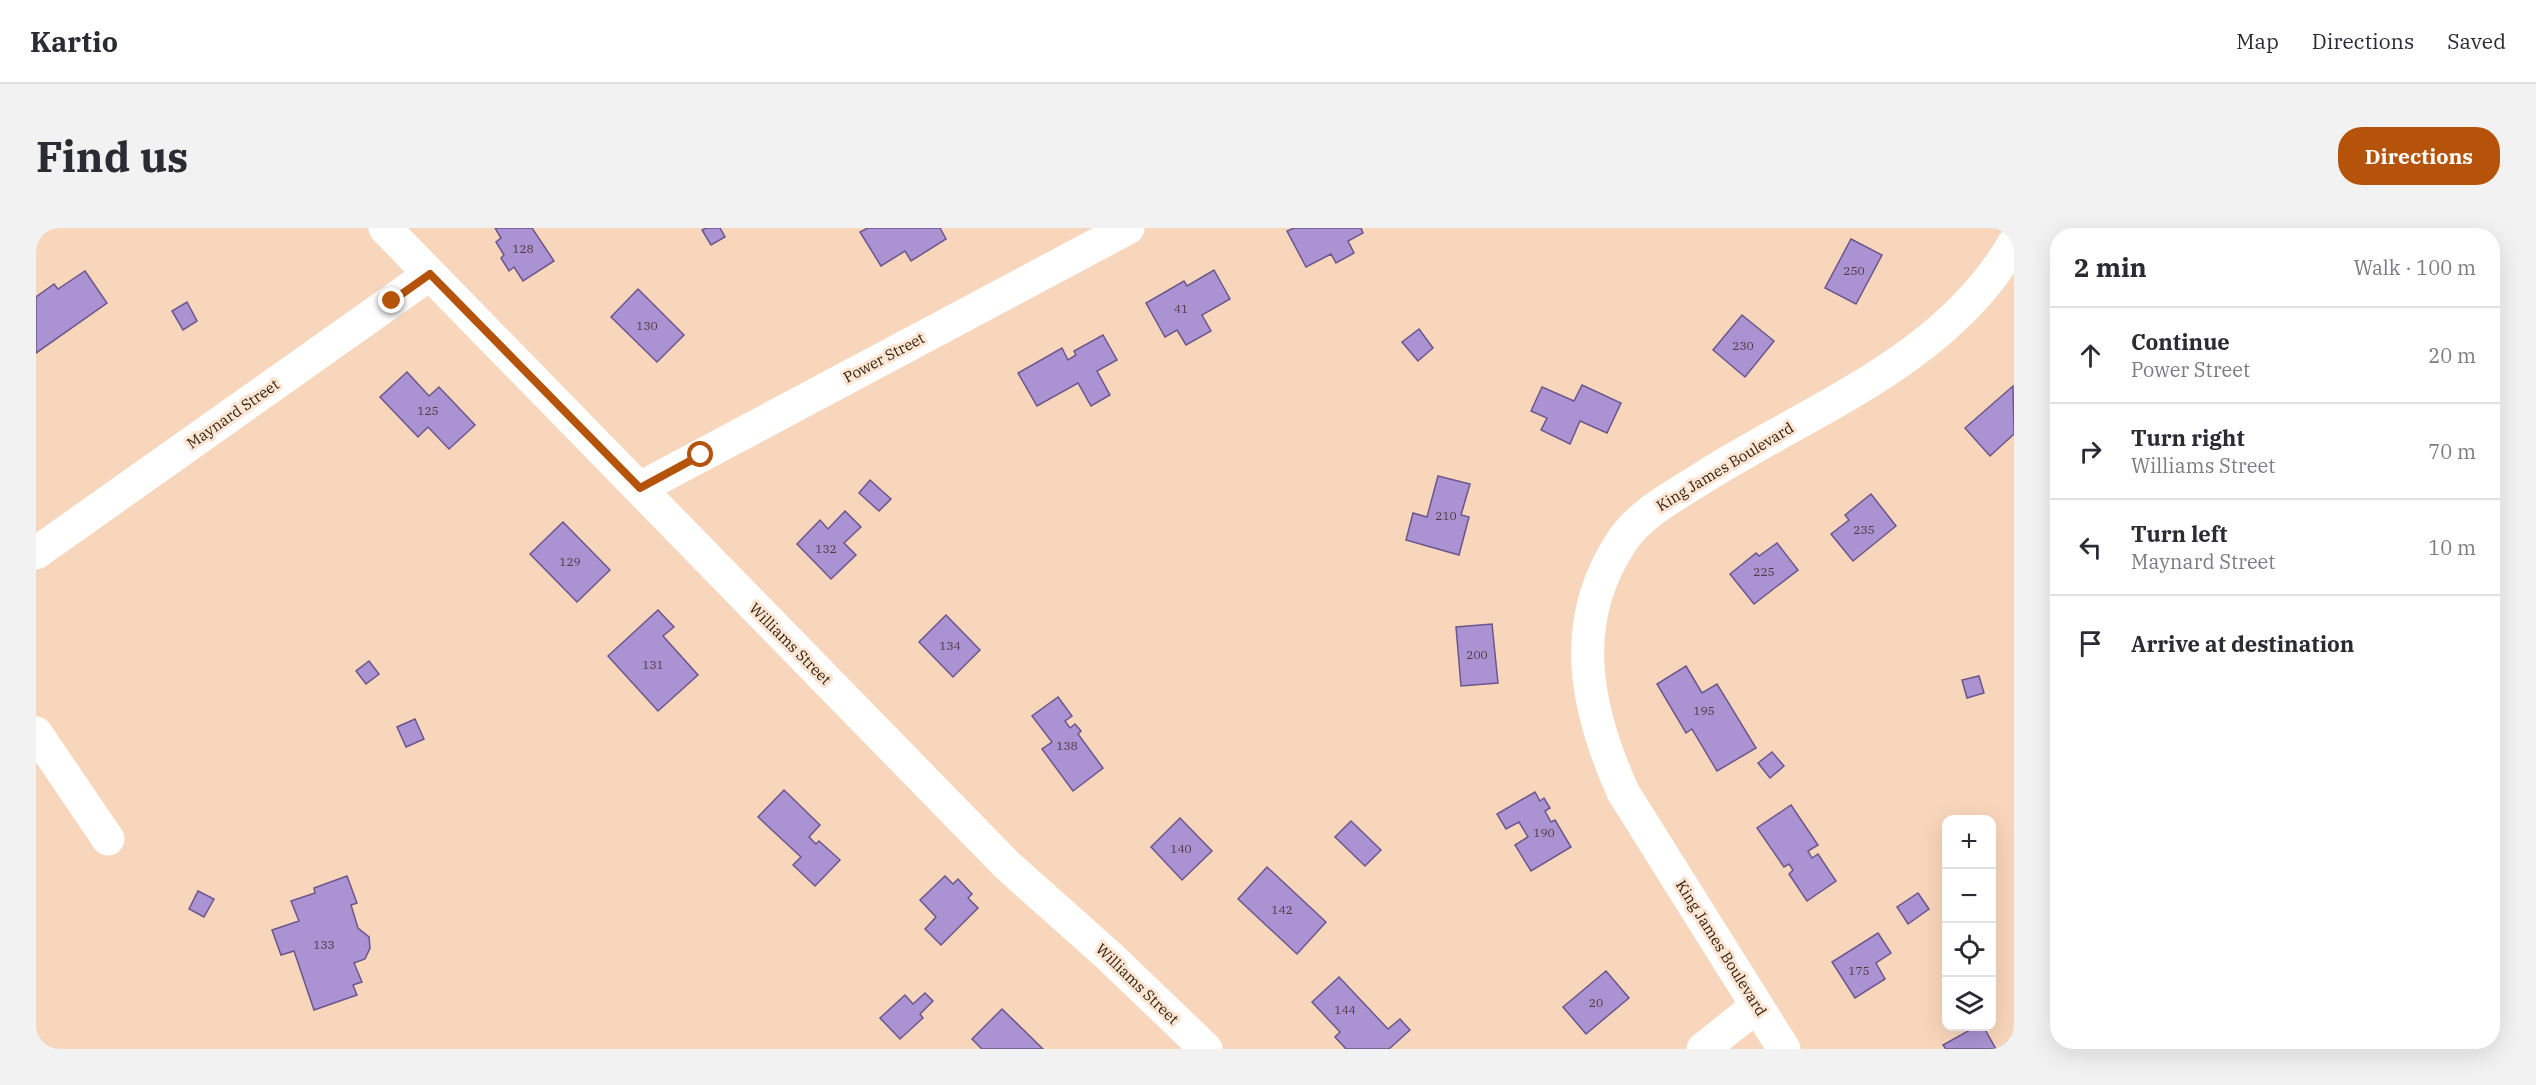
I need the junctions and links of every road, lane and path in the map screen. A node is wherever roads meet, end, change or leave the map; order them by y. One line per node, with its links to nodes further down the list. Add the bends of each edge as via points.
1 (385, 228): 4 (street, Williams Street)
2 (1128, 228): 5 (street, Power Street)
3 (2014, 243): 9 (street, King James Boulevard, via 1973,300 1916,351 1646,515 1622,540 1604,574 1586,646 1596,723 1623,792)
4 (430, 274): 5 (street, Williams Street); 6 (street, Maynard Street)
5 (640, 488): 10 (street, Williams Street, via 1007,865)
6 (36, 553)
7 (36, 733): 8 (street)
8 (108, 839)
9 (1757, 1006): 11 (street); 12 (street, King James Boulevard)
10 (1206, 1049)
11 (1703, 1049)
12 (1784, 1049)

